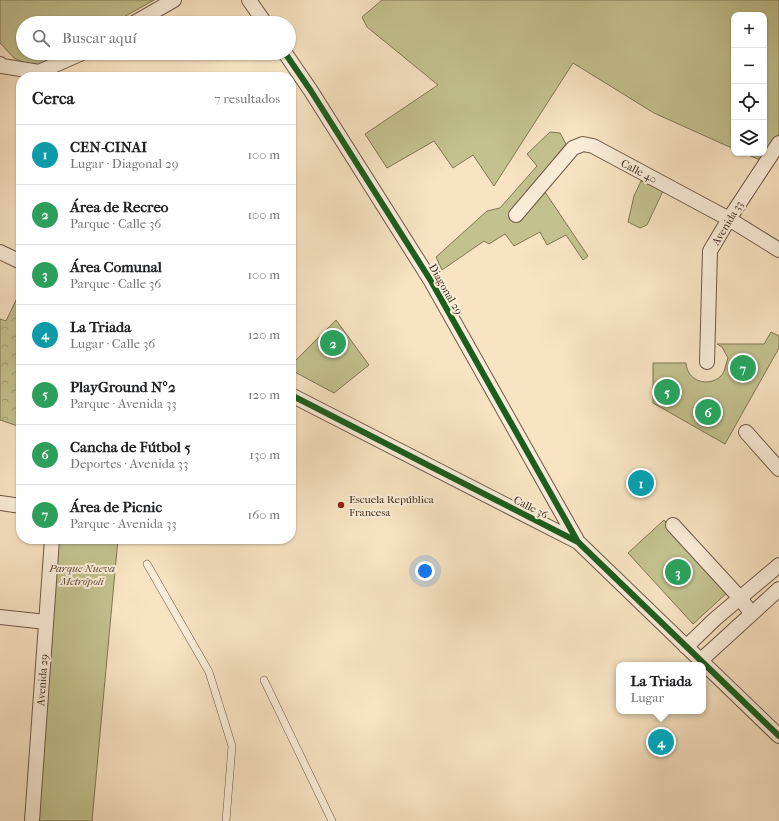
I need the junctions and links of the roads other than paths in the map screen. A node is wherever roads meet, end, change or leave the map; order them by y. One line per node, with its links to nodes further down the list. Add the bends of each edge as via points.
1 (174, 0): 3 (street)
2 (249, 0): 4 (street)
3 (146, 16)
4 (260, 16)
5 (66, 60): 8 (street)
6 (290, 60): 23 (street, Diagonal 29, via 431,281)
7 (1, 65): 9 (street)
8 (39, 72)
9 (39, 72)
10 (779, 143): 12 (street, Avenida 33)
11 (516, 215): 12 (street, Calle 40, via 573,148 583,144 593,146)
12 (729, 219): 13 (street, Calle 40); 16 (street, Avenida 33, via 710,251)
13 (779, 250)
14 (0, 252): 15 (street)
15 (16, 260)
16 (707, 362)
17 (296, 397): 23 (street, Calle 36)
18 (746, 432): 19 (street)
19 (779, 469)
20 (0, 503): 21 (street)
21 (16, 505)
22 (674, 524): 28 (street)
23 (578, 542): 32 (street, Calle 36)
24 (52, 544): 31 (street, Avenida 29)
25 (147, 564): 38 (lane, via 212,680 232,746)
26 (779, 565): 28 (street)
27 (779, 589): 29 (street)
28 (740, 598): 29 (street); 32 (street)
29 (751, 613): 33 (street)
30 (0, 617): 31 (street)
31 (46, 622): 37 (street, Avenida 29)
32 (686, 647): 33 (street, Calle 36)
33 (700, 661)
34 (706, 667): 36 (street, Calle 36)
35 (264, 680): 39 (lane)
36 (779, 736)
37 (32, 821)
38 (226, 821)
39 (332, 821)

